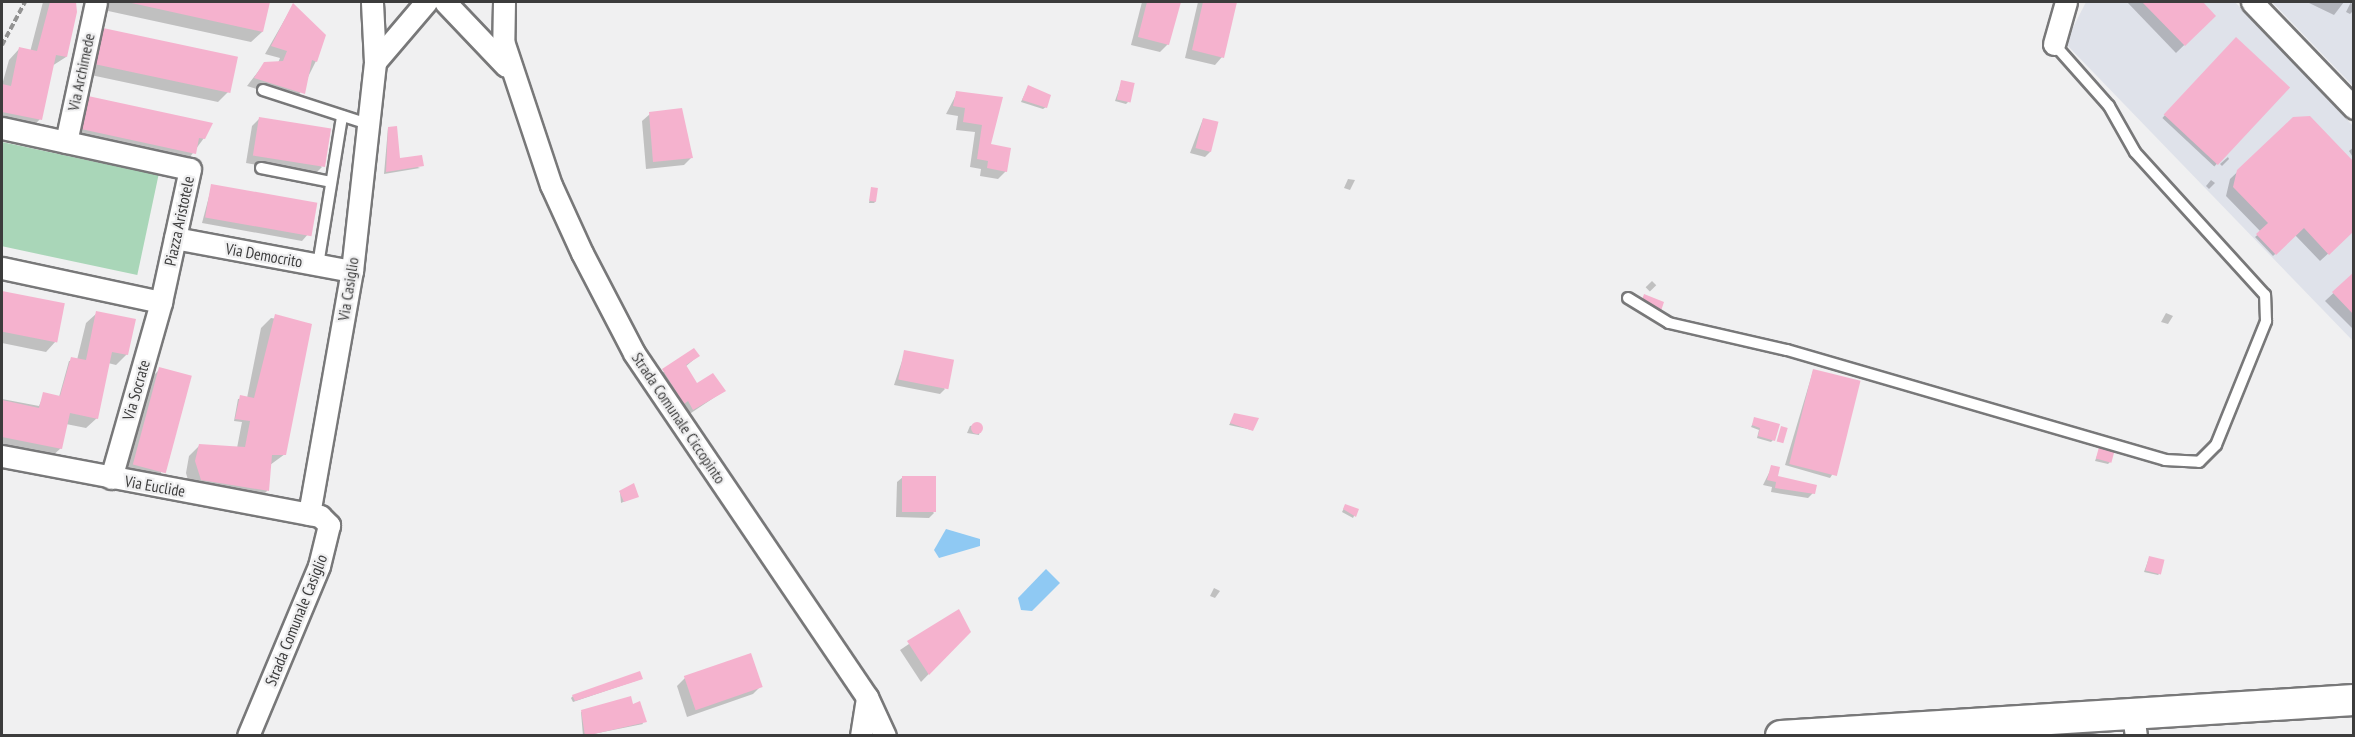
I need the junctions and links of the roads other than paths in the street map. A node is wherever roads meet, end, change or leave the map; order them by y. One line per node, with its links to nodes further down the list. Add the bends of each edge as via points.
1 (96, 2): 16 (street, Via Archimede)
2 (372, 2): 9 (street, Via Casiglio)
3 (426, 2): 9 (street)
4 (445, 2): 10 (street, Strada Comunale Ciccopinto)
5 (504, 2): 10 (street, Strada Comunale Ciccopinto, via 503,41)
6 (2066, 2): 8 (street)
7 (2252, 2): 12 (street)
8 (2054, 44): 23 (lane, via 2109,106 2135,152 2265,295 2266,321 2216,445 2199,462 2165,460 1787,350 1669,323)
9 (375, 62): 14 (street, Via Casiglio)
10 (515, 78): 28 (street, Strada Comunale Ciccopinto, via 551,185 634,353)
11 (263, 90): 13 (lane)
12 (2354, 108)
13 (342, 116): 14 (lane); 18 (lane)
14 (365, 123): 22 (street, Via Casiglio)
15 (2, 128): 16 (street, Piazza Aristotele)
16 (66, 142): 19 (street, Piazza Aristotele, via 190,169)
17 (261, 168): 18 (lane)
18 (331, 182): 20 (lane)
19 (175, 238): 20 (street, Via Democrito); 24 (street, Piazza Aristotele)
20 (318, 265): 22 (street, Via Democrito)
21 (2, 268): 24 (street)
22 (352, 271): 27 (street, Via Casiglio)
23 (1628, 298)
24 (161, 302): 26 (street, Via Socrate)
25 (2, 456): 26 (street, Via Euclide)
26 (111, 478): 27 (street, Via Euclide)
27 (309, 514): 32 (street, Strada Comunale Casiglio, via 329,525 328,541)
28 (867, 698): 33 (street); 34 (street, Strada Comunale Ciccopinto)
29 (2354, 700): 30 (main road)
30 (2134, 725): 31 (main road)
31 (1904, 731): 35 (main road)
32 (248, 735)
33 (861, 735)
34 (885, 735)
35 (1781, 735)

